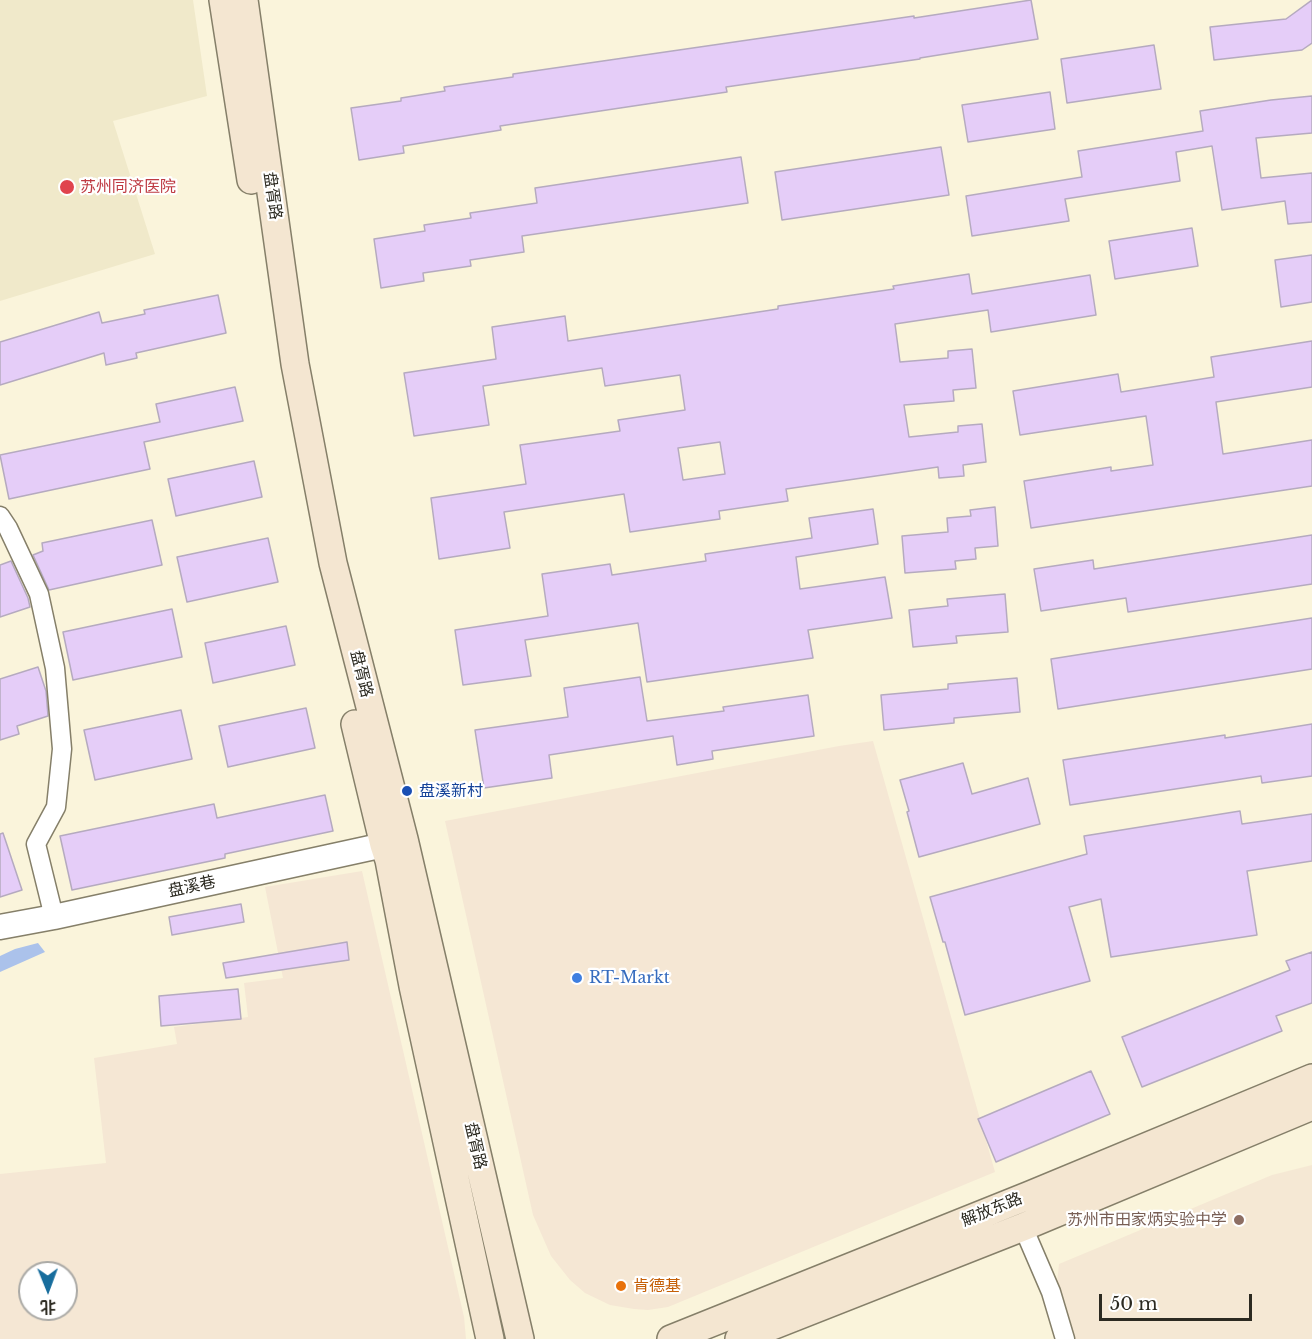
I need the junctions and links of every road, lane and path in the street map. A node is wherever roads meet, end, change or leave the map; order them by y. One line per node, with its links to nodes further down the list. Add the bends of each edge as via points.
1 (223, 0): 4 (main road, 盘胥路, via 279,365 318,561)
2 (244, 0): 11 (main road, 盘胥路, via 295,364 333,563 404,839)
3 (0, 516): 5 (street, via 39,594 56,668 62,749 56,807 36,844)
4 (384, 845): 5 (street, 盘溪巷); 10 (main road, 盘胥路)
5 (54, 917): 6 (street, 盘溪巷)
6 (0, 927)
7 (1312, 1078): 12 (main road, 解放东路)
8 (1312, 1106): 9 (main road, 解放东路)
9 (1023, 1227): 13 (main road, 解放东路); 14 (street, via 1051,1292)
10 (490, 1339)
11 (520, 1339)
12 (671, 1339)
13 (739, 1339)
14 (1065, 1339)

